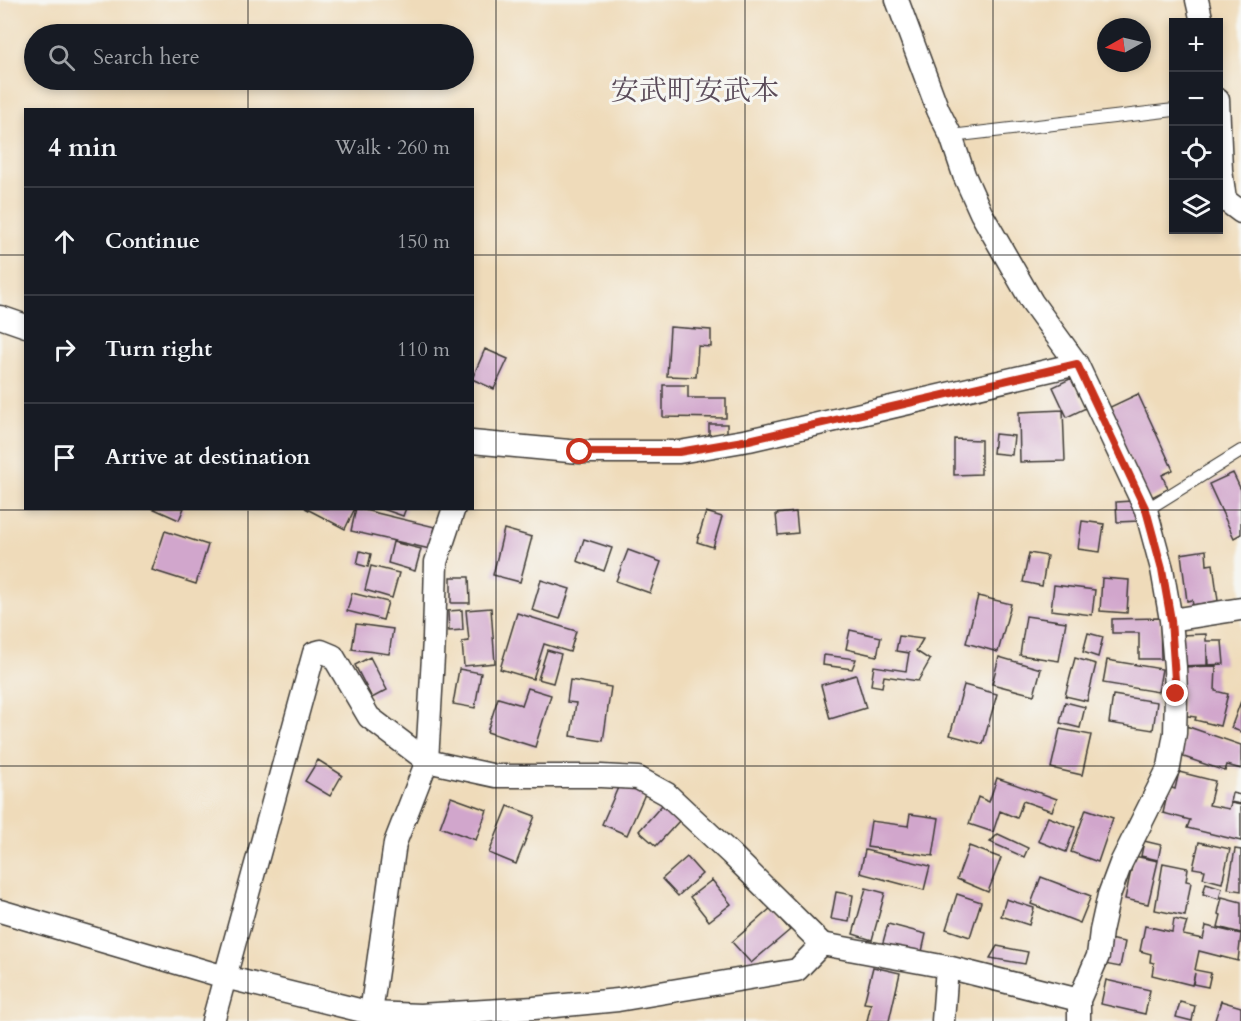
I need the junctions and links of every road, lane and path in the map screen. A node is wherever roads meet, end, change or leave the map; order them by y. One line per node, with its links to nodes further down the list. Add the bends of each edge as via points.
1 (897, 0): 6 (street)
2 (1197, 0): 3 (street)
3 (1201, 18)
4 (1169, 110): 6 (lane)
5 (1220, 126): 7 (street, via 1225,200)
6 (951, 136): 10 (street, via 981,213 1032,302)
7 (1241, 212)
8 (0, 317): 9 (street)
9 (24, 325)
10 (1077, 364): 11 (street, via 749,440 679,452); 14 (street)
11 (474, 446)
12 (1241, 451): 14 (lane)
13 (453, 510): 17 (street, via 436,562)
14 (1146, 510): 16 (street)
15 (1241, 609): 16 (street)
16 (1171, 620): 22 (street, via 1176,694 1175,733 1168,767 1109,895 1098,956)
17 (427, 761): 19 (street, via 496,776 638,778 667,794); 21 (street, via 369,717 333,656 321,651 314,653); 23 (street, via 395,843)
18 (0, 911): 21 (street)
19 (822, 944): 20 (street); 23 (street, via 797,970 618,1000 420,1015)
20 (947, 967): 22 (street); 25 (street)
21 (225, 977): 23 (street); 24 (street)
22 (1079, 1011)
23 (371, 1013)
24 (213, 1021)
25 (943, 1021)

